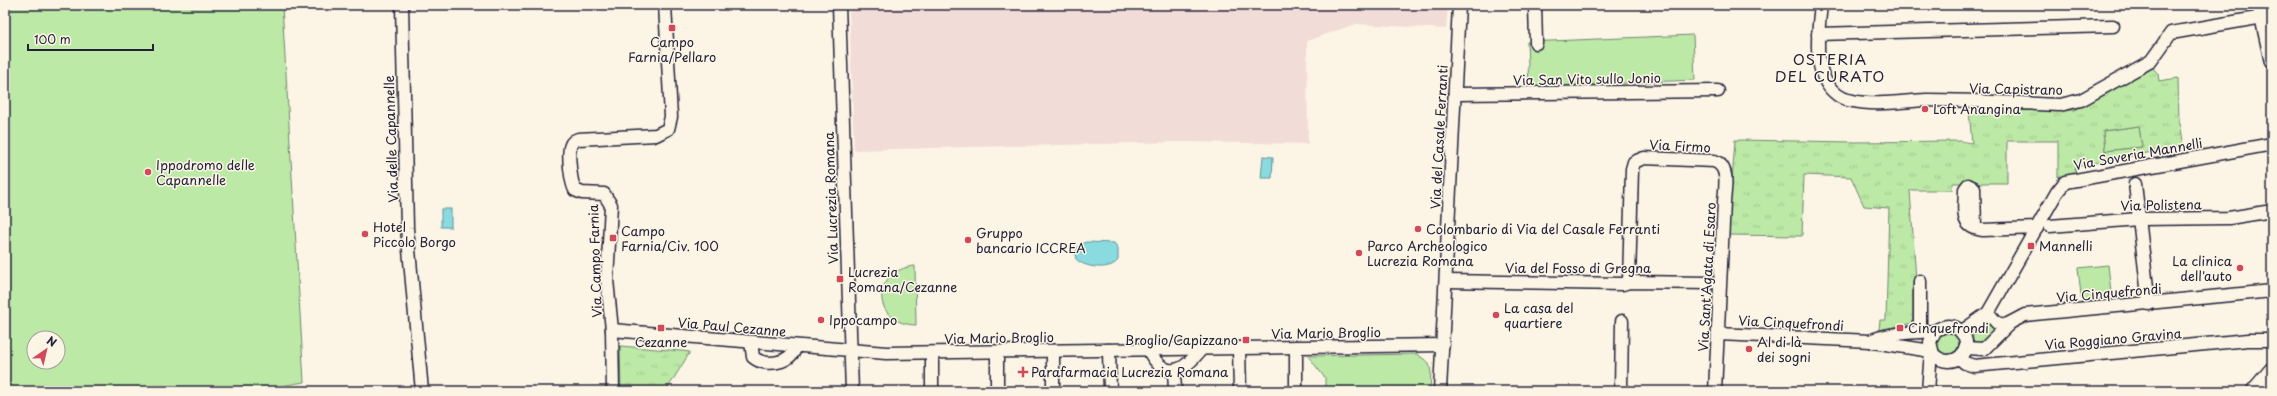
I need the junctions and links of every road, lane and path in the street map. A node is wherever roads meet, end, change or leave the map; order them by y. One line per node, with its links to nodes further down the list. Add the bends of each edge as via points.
1 (402, 5): 57 (street, Via delle Capannelle, via 408,235)
2 (665, 5): 32 (street, Via Campo Farnia, via 671,117 668,129 656,135 578,138 570,147 575,190 582,193 604,194 611,205 607,280)
3 (839, 5): 47 (street, Via Lucrezia Romana)
4 (1459, 5): 13 (street, Via del Casale Ferranti)
5 (1535, 5): 10 (street)
6 (1817, 6): 9 (street, Via Capistrano)
7 (2262, 9): 9 (street, Via Capistrano, via 2171,32 2151,61 2081,100 2063,105 1848,100 1833,92 1827,83 1820,64); 11 (main road)
8 (2113, 26): 9 (street)
9 (1818, 34)
10 (1536, 43)
11 (2272, 60)
12 (1718, 91): 13 (street, Via San Vito sullo Jonio)
13 (1455, 94): 22 (street, Via del Casale Ferranti)
14 (2272, 144): 21 (street, Via Soveria Mannelli, via 2067,181 2061,185)
15 (1722, 165): 25 (street, Via Firmo, via 1712,161 1644,158 1636,160 1632,168); 35 (street, Via Sant'Agata di Esaro, via 1725,180)
16 (2135, 184): 18 (street)
17 (2272, 211): 18 (street, Via Polistena, via 2229,218)
18 (2139, 219): 19 (street, Via Polistena); 27 (street)
19 (2050, 226)
20 (1975, 228): 21 (street)
21 (2037, 228): 28 (street, Via Soveria Mannelli)
22 (1447, 281): 25 (street, Via del Fosso di Gregna); 40 (street, Via del Casale Ferranti)
23 (1920, 281): 34 (street)
24 (1710, 283): 25 (street, Via del Fosso di Gregna)
25 (1625, 288)
26 (2272, 291): 27 (street, Via Cinquefrondi)
27 (2148, 304): 30 (street, Via Cinquefrondi, via 2025,315)
28 (1988, 313): 30 (street, via 1997,323); 31 (street, Via Cinquefrondi)
29 (1622, 321): 68 (street)
30 (2010, 324): 52 (street, Via Cinquefrondi, via 1986,348)
31 (1958, 329): 33 (street, Via Cinquefrondi, via 1944,326); 52 (street, via 1965,338)
32 (612, 330): 38 (street, Via Paul Cezanne); 58 (street, Via Campo Farnia)
33 (1935, 331): 34 (street, Via Cinquefrondi); 49 (street, via 1930,339)
34 (1920, 332): 37 (street, Via Cinquefrondi, via 1879,337)
35 (1718, 334): 37 (street, Via Cinquefrondi); 69 (street, Via Sant'Agata di Esaro)
36 (2272, 340): 52 (street, Via Roggiano Gravina, via 2248,340 1974,366 1965,363)
37 (1870, 341): 49 (street)
38 (751, 342): 41 (street, Via Paul Cezanne); 41 (street, via 753,357 766,362 778,362 790,357)
39 (1426, 345): 40 (street, Via Mario Broglio); 42 (street, Via Mario Broglio); 53 (street, via 1434,352)
40 (1443, 345): 53 (street, Via del Casale Ferranti)
41 (796, 346): 47 (street, Via Paul Cezanne)
42 (1296, 347): 44 (street, Via Mario Broglio); 66 (street)
43 (1202, 348): 44 (street, Via Mario Broglio); 45 (street, Via Mario Broglio); 54 (street, via 1187,366)
44 (1239, 348): 65 (street)
45 (1148, 349): 46 (street, Via Mario Broglio); 54 (street, via 1160,365)
46 (1109, 350): 48 (street, Via Mario Broglio); 63 (street)
47 (850, 351): 50 (street, Via Mario Broglio); 59 (street, Via Lucrezia Romana)
48 (1053, 351): 51 (street, Via Mario Broglio); 62 (street)
49 (1931, 351): 52 (street, via 1938,358); 56 (street)
50 (932, 352): 51 (street, Via Mario Broglio); 60 (street)
51 (997, 352): 61 (street)
52 (1958, 356): 56 (street, via 1933,375)
53 (1442, 366): 67 (street, Via del Casale Ferranti)
54 (1174, 370): 64 (street)
55 (2272, 370): 70 (main road)
56 (1929, 388)
57 (422, 391)
58 (613, 391)
59 (852, 391)
60 (932, 391)
61 (997, 391)
62 (1053, 391)
63 (1110, 391)
64 (1175, 391)
65 (1240, 391)
66 (1296, 391)
67 (1440, 391)
68 (1621, 391)
69 (1715, 391)
70 (2254, 391)

